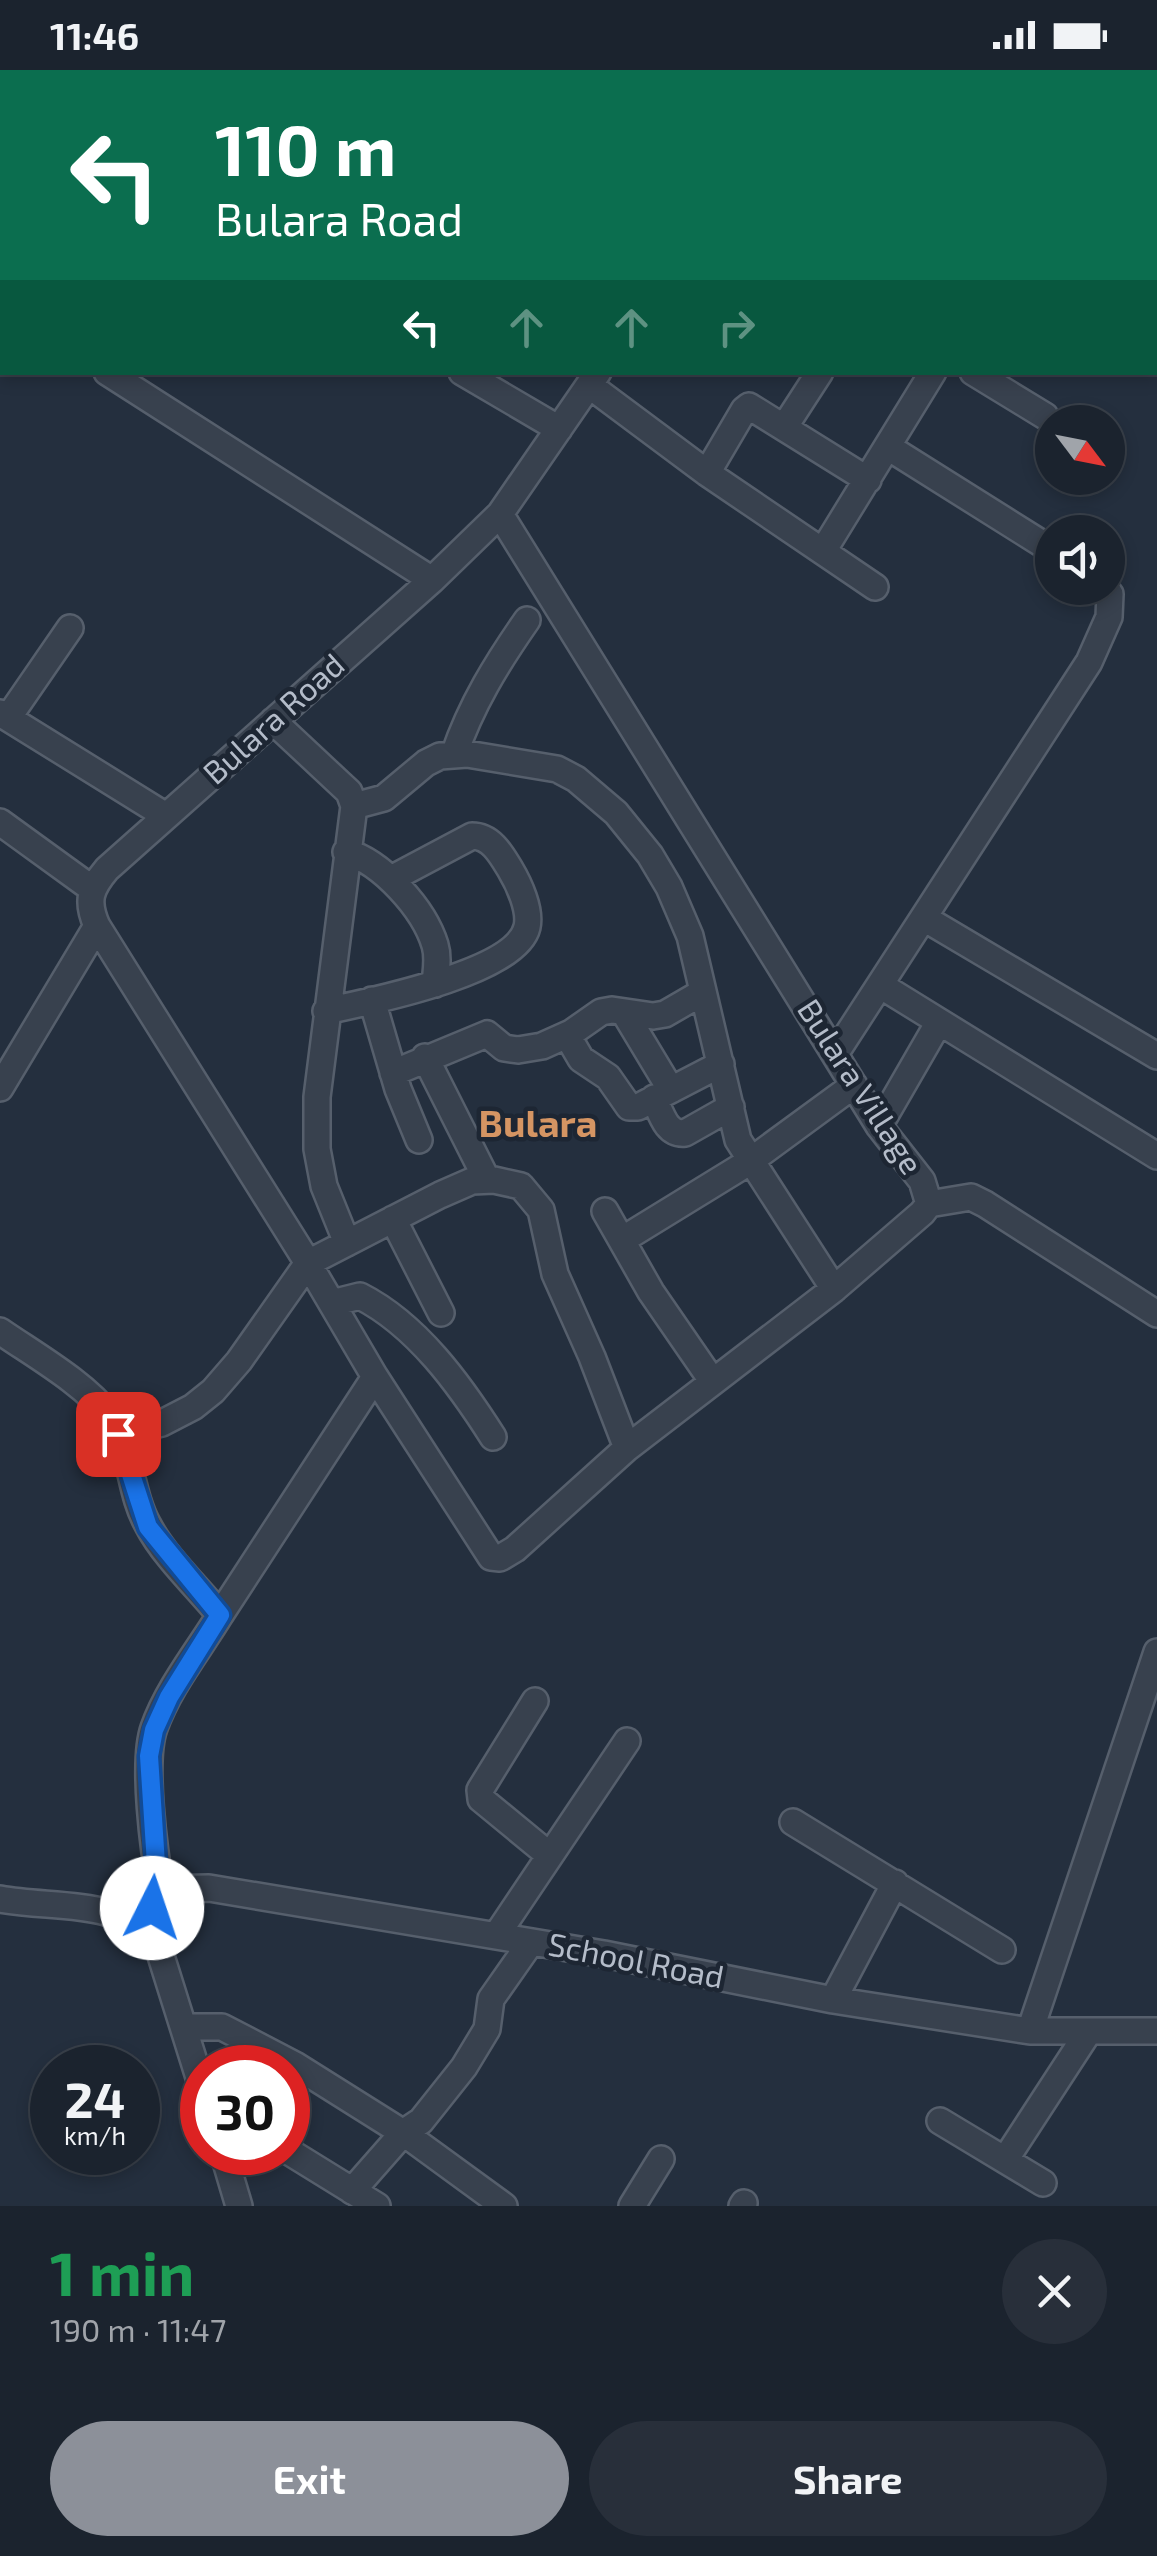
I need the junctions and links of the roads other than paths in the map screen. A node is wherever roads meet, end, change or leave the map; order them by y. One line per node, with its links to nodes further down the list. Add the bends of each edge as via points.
1 (112, 375): 16 (street)
2 (467, 375): 9 (street)
3 (818, 375): 8 (street)
4 (931, 375): 10 (street)
5 (979, 375): 7 (street)
6 (594, 379): 9 (street, Bulara Road); 11 (street)
7 (1035, 410)
8 (786, 426): 11 (street, via 750,406); 12 (street)
9 (559, 429): 13 (street, Bulara Road)
10 (888, 447): 12 (street); 14 (street)
11 (706, 473): 15 (street)
12 (868, 480): 15 (street)
13 (500, 514): 16 (street, Bulara Road); 40 (street, Bulara Village)
14 (1035, 539)
15 (823, 551): 17 (street)
16 (432, 580): 22 (street, Bulara Road)
17 (876, 586)
18 (1110, 605): 30 (street, via 1089,662)
19 (527, 620): 23 (street, via 490,674)
20 (70, 628): 21 (street)
21 (4, 715): 25 (street)
22 (273, 720): 24 (street, via 349,792); 25 (street, Bulara Road)
23 (454, 755): 24 (street, via 426,763 384,798); 34 (street, via 557,770 616,813 669,887)
24 (354, 806): 27 (street)
25 (166, 816): 29 (street, Bulara Road)
26 (0, 822): 29 (street)
27 (346, 852): 28 (street, via 373,862); 36 (street)
28 (390, 879): 32 (street, via 434,942); 32 (street, via 481,836 518,884 525,933 473,971)
29 (91, 888): 31 (street, via 89,908)
30 (924, 918): 33 (street); 41 (street)
31 (97, 926): 46 (street); 59 (street)
32 (435, 984): 35 (street)
33 (880, 985): 38 (street); 40 (street)
34 (703, 992): 37 (street, via 665,1014); 43 (street)
35 (372, 1000): 36 (street); 44 (street)
36 (326, 1011): 58 (street, via 317,1148)
37 (624, 1012): 39 (street, via 601,1012); 47 (street)
38 (939, 1022): 49 (street); 51 (street)
39 (566, 1035): 42 (street, via 518,1050 480,1034); 47 (street, via 629,1107)
40 (835, 1054): 45 (street, Bulara Village)
41 (1157, 1056)
42 (425, 1057): 44 (street); 53 (street)
43 (721, 1064): 47 (street); 48 (street)
44 (393, 1072): 50 (street)
45 (854, 1085): 49 (street, Bulara Village); 52 (street)
46 (0, 1088)
47 (662, 1094): 48 (street, via 676,1134)
48 (730, 1107): 52 (street)
49 (879, 1126): 54 (street, Bulara Village, via 922,1181)
50 (420, 1140)
51 (1157, 1156)
52 (749, 1162): 57 (street); 60 (street)
53 (487, 1180): 56 (street); 69 (street, via 521,1186 541,1210 555,1274)
54 (929, 1204): 60 (street, Bulara Village); 63 (street, via 971,1197 986,1204)
55 (606, 1212): 57 (street)
56 (393, 1219): 58 (street); 62 (street)
57 (622, 1240): 66 (street)
58 (347, 1243): 59 (street)
59 (308, 1262): 61 (street); 67 (street, via 213,1391 162,1423)
60 (834, 1289): 66 (street, Bulara Village)
61 (332, 1303): 65 (street); 68 (street, via 360,1296 408,1332 464,1392)
62 (440, 1313)
63 (1157, 1314)
64 (0, 1331): 67 (street, via 84,1392 110,1416)
65 (375, 1376): 69 (street, Bulara Village, via 491,1557 515,1548); 70 (street)
66 (713, 1382): 69 (street, Bulara Village)
67 (118, 1434): 70 (street, via 148,1527)
68 (493, 1438)
69 (626, 1448)
70 (220, 1615): 77 (street, via 154,1730 149,1756)
71 (1157, 1652): 85 (street)
72 (535, 1701): 75 (street, via 480,1790 481,1800)
73 (626, 1741): 75 (street)
74 (792, 1822): 76 (street)
75 (549, 1855): 80 (street)
76 (895, 1883): 82 (street); 83 (street)
77 (162, 1889): 79 (street); 80 (street, School Road, via 209,1888)
78 (3, 1905): 79 (street, via 102,1910)
79 (148, 1933): 84 (street)
80 (496, 1936): 81 (street, School Road)
81 (531, 1942): 83 (street, School Road); 90 (street, via 491,1999 487,2029 470,2058 421,2121)
82 (1002, 1950)
83 (833, 2000): 85 (street, School Road)
84 (184, 2027): 88 (street); 90 (street, via 222,2027)
85 (1030, 2030): 86 (street, School Road)
86 (1090, 2030): 87 (street, School Road); 92 (street)
87 (1157, 2031)
88 (189, 2045)
89 (940, 2121): 92 (street)
90 (403, 2133): 96 (street); 99 (street)
91 (661, 2159): 100 (street)
92 (1005, 2160): 95 (street)
93 (310, 2165): 96 (street)
94 (229, 2175): 97 (street)
95 (1044, 2182)
96 (352, 2191): 98 (street)
97 (239, 2206)
98 (377, 2206)
99 (504, 2206)
100 (632, 2206)

